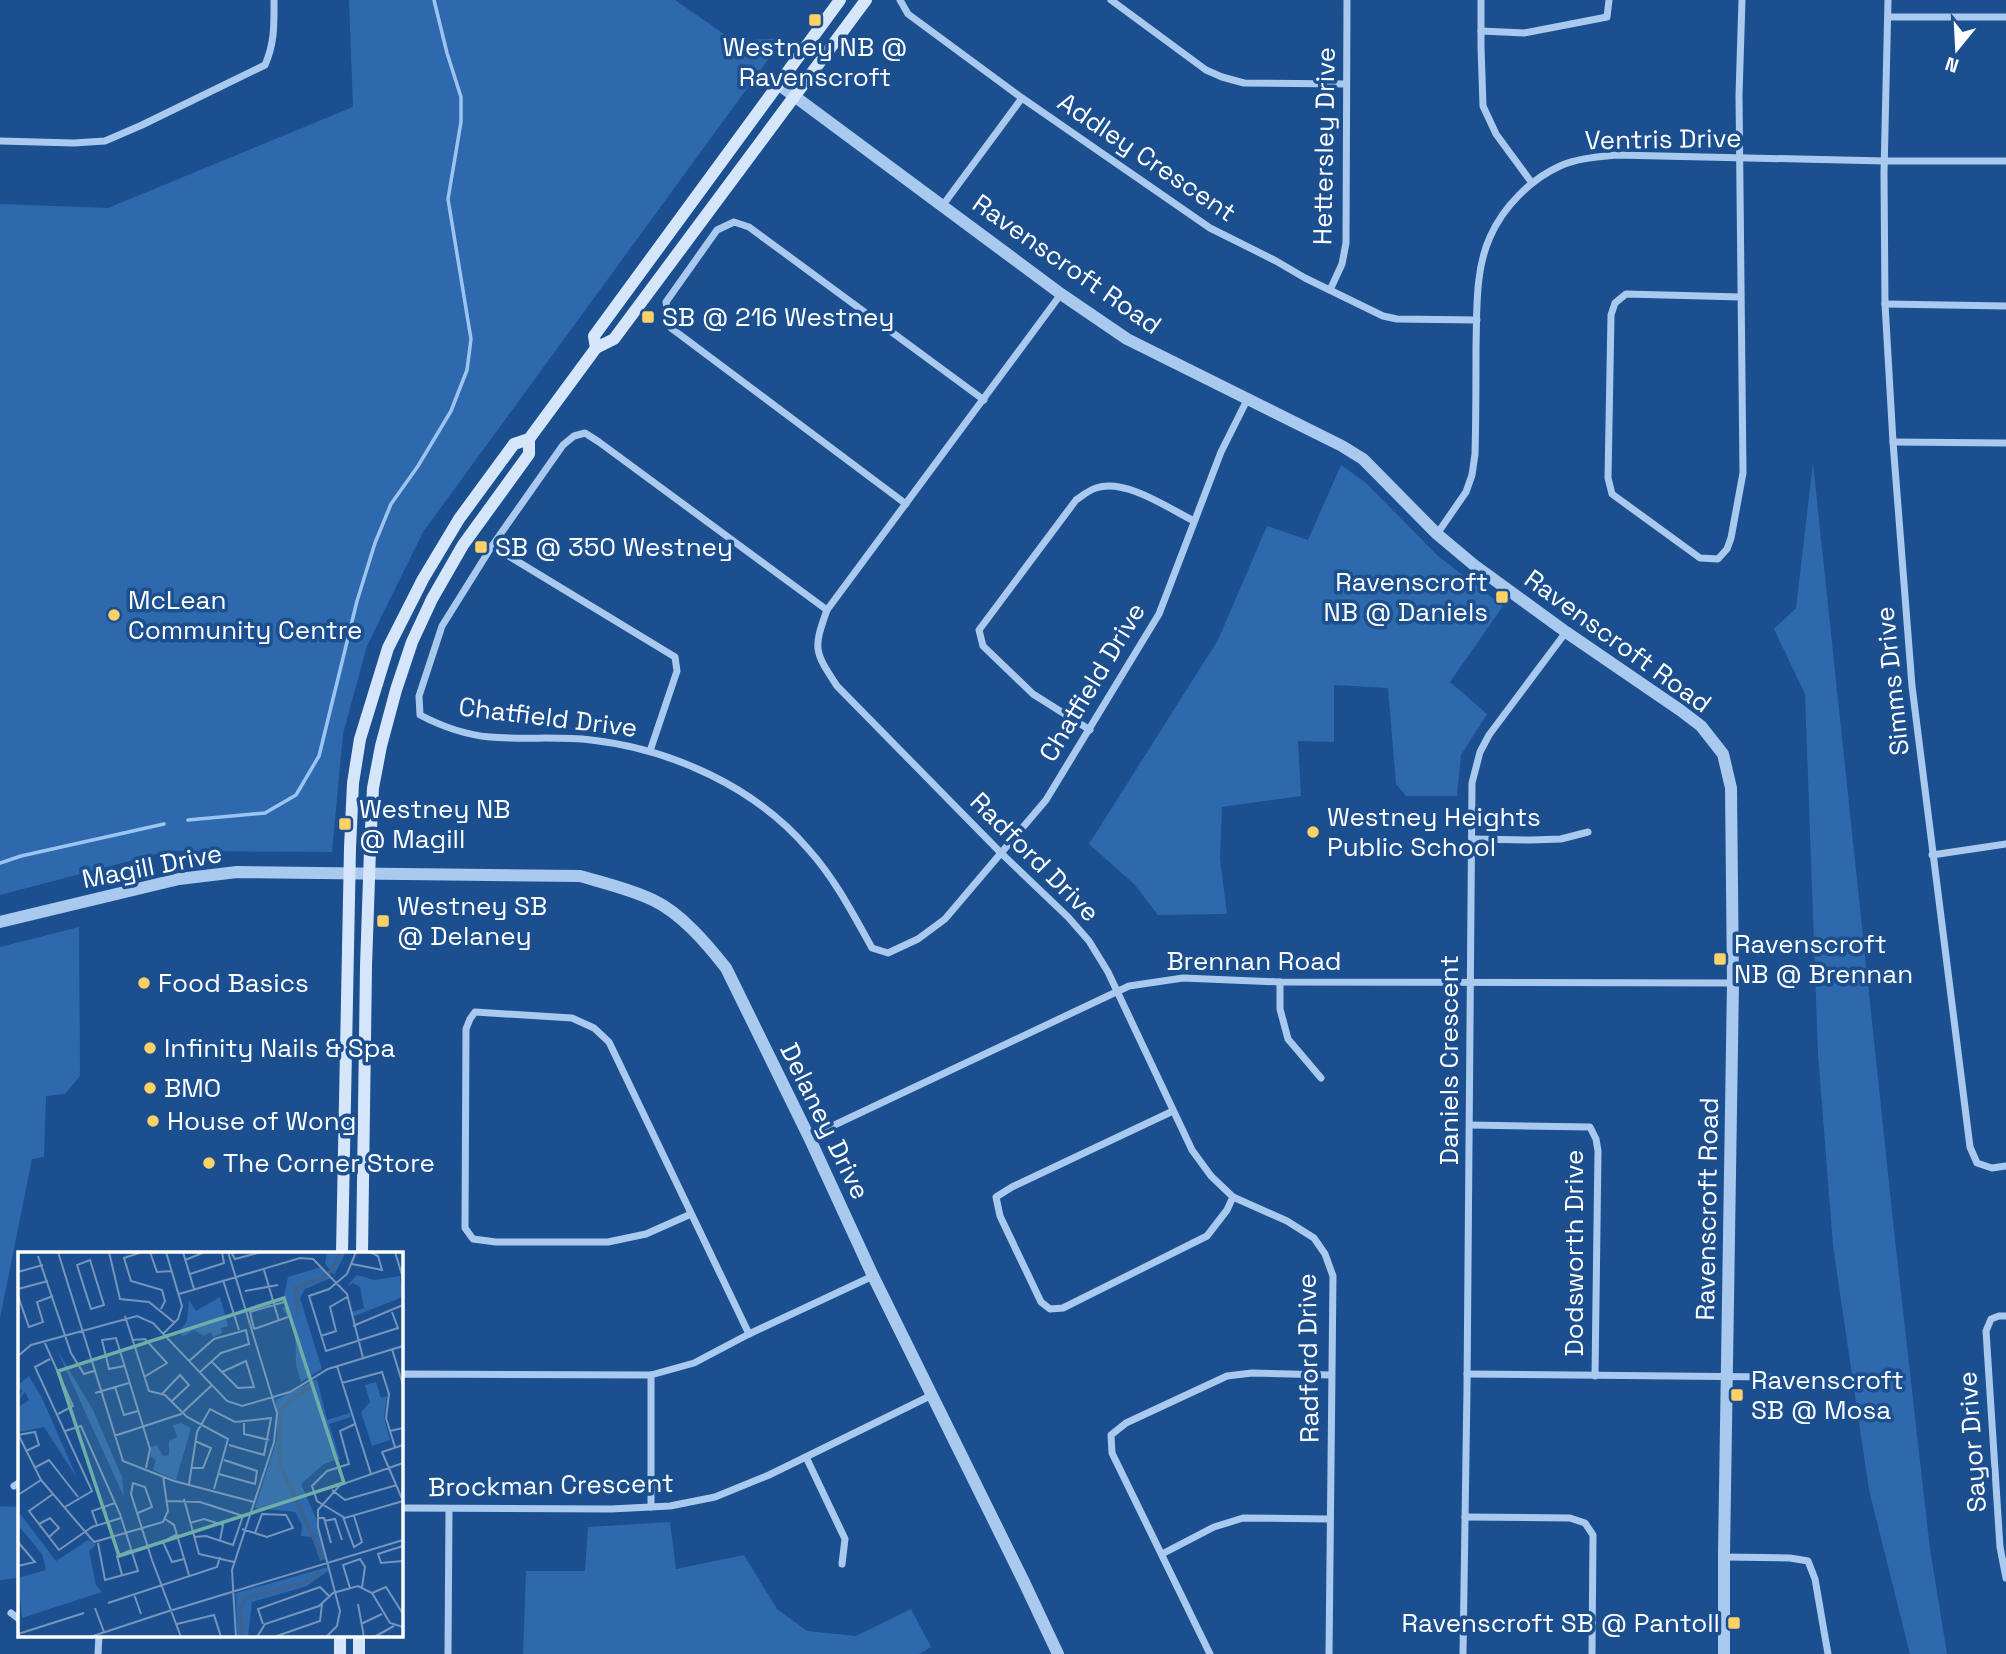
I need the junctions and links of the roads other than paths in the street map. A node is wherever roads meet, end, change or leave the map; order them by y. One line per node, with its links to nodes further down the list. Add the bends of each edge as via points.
1 (274, 0): 18 (street, via 274,40 265,65 105,141)
2 (840, 0): 14 (main road)
3 (866, 0): 16 (main road)
4 (900, 0): 17 (street, Addley Crescent, via 908,14)
5 (1111, 0): 15 (street, via 1222,77 1244,83)
6 (1348, 0): 15 (street, Hettersley Drive)
7 (1482, 0): 13 (street)
8 (1609, 0): 13 (street, via 1607,17 1524,33)
9 (1742, 0): 19 (street)
10 (1888, 0): 11 (street, Simms Drive)
11 (1888, 17): 12 (street); 20 (street, Simms Drive)
12 (2006, 18)
13 (1481, 31): 22 (street, via 1483,107 1496,134)
14 (778, 84): 16 (street, Ravenscroft Road); 30 (main road, via 593,336)
15 (1346, 84): 24 (street, Hettersley Drive, via 1346,243)
16 (794, 95): 23 (street, Ravenscroft Road); 30 (main road, via 614,339)
17 (1022, 98): 23 (street); 24 (street, Addley Crescent, via 1210,228)
18 (0, 141)
19 (1740, 157): 20 (street, Ventris Drive); 22 (street, Ventris Drive, via 1586,158 1561,165); 26 (street)
20 (1885, 161): 21 (street, Ventris Drive); 27 (street, Simms Drive)
21 (2006, 161)
22 (1532, 183): 29 (street, Ventris Drive, via 1490,237 1481,264)
23 (943, 205): 25 (street, Ravenscroft Road)
24 (1330, 290): 29 (street, Addley Crescent, via 1397,319)
25 (1061, 293): 31 (street, Radford Drive); 32 (street, Ravenscroft Road, via 1127,339)
26 (1741, 297): 26 (street, via 1626,294 1615,303 1611,315 1608,478 1612,494 1700,558 1718,559 1727,549 1743,473)
27 (1885, 304): 28 (street); 34 (street, Simms Drive)
28 (2006, 306)
29 (1476, 320): 38 (street, Ventris Drive, via 1472,475 1466,492)
30 (596, 348): 33 (main road)
31 (984, 400): 36 (street, Radford Drive); 36 (street, via 750,227 734,222 717,230 666,302 671,328)
32 (1247, 400): 37 (street, Chatfield Drive); 38 (street, Ravenscroft Road, via 1363,459)
33 (529, 439): 49 (main road, via 529,454 463,545 412,642 377,767); 49 (main road, via 514,444 459,519 388,648 360,739 353,783)
34 (1893, 442): 35 (street); 48 (street, Simms Drive, via 1912,686)
35 (2006, 443)
36 (906, 504): 40 (street, Radford Drive)
37 (1195, 521): 42 (street, Chatfield Drive, via 1159,614); 42 (street, via 1116,485 1095,488 1076,500 979,630 983,646 1033,694)
38 (1437, 534): 41 (street, Ravenscroft Road)
39 (492, 546): 40 (street, Chatfield Drive, via 563,445 585,433); 43 (street, via 675,657 677,671); 43 (street, Chatfield Drive, via 442,626 419,696 420,715 488,737 590,740)
40 (827, 610): 47 (street, Radford Drive, via 817,639 820,660 836,686)
41 (1566, 632): 45 (street, Daniels Crescent, via 1480,752 1472,783); 53 (street, Ravenscroft Road, via 1701,726 1723,754 1731,788)
42 (1090, 730): 47 (street, Chatfield Drive, via 1046,800)
43 (650, 751): 47 (street, Chatfield Drive, via 715,778 785,826 809,849 841,893 872,948 888,953 945,919)
44 (1588, 832): 45 (street, via 1561,839)
45 (1472, 839): 52 (street, Daniels Crescent)
46 (2006, 844): 48 (street)
47 (1001, 853): 54 (street, Radford Drive, via 1089,941)
48 (1932, 855): 59 (street, Simms Drive, via 1970,1147 1977,1163)
49 (359, 872): 50 (street, Magill Drive, via 194,876); 58 (street, Delaney Drive, via 580,876 656,901 707,944 726,968); 62 (main road); 63 (main road, via 366,966)
50 (0, 922)
51 (1280, 982): 52 (street, Brennan Road); 54 (street, Brennan Road, via 1183,978); 55 (street, via 1280,1010 1288,1039)
52 (1469, 983): 53 (street, Brennan Road); 57 (street, Daniels Crescent)
53 (1733, 983): 72 (street, Ravenscroft Road)
54 (1116, 991): 56 (street, Radford Drive); 58 (street, Brennan Road)
55 (1321, 1078)
56 (1173, 1111): 60 (street, Radford Drive, via 1192,1150); 60 (street, via 996,1197 1000,1216 1041,1302 1050,1309 1063,1308 1207,1236)
57 (1470, 1125): 67 (street, Daniels Crescent); 71 (street, Dodsworth Drive, via 1590,1127 1596,1139)
58 (809, 1137): 64 (street, Delaney Drive)
59 (2006, 1166)
60 (1233, 1197): 70 (street, Radford Drive, via 1287,1221 1314,1238 1325,1254 1333,1276)
61 (691, 1214): 61 (street, via 609,1042 594,1028 572,1018 475,1012 467,1029 466,1056 465,1228 472,1239 608,1241 646,1234); 66 (street)
62 (342, 1252)
63 (362, 1252)
64 (873, 1276): 66 (street); 74 (street, Delaney Drive)
65 (2006, 1316): 84 (street, Sayor Drive, via 1991,1319 1986,1331)
66 (749, 1334): 69 (street, via 694,1363)
67 (1467, 1374): 71 (street); 79 (street, Daniels Crescent)
68 (402, 1375): 69 (street)
69 (651, 1375): 77 (street)
70 (1331, 1375): 80 (street, Radford Drive); 81 (street, via 1227,1376 1126,1423 1111,1435 1112,1453)
71 (1595, 1376): 72 (street)
72 (1727, 1377): 73 (street); 82 (street, Ravenscroft Road)
73 (1770, 1377)
74 (932, 1395): 75 (street, Brockman Crescent); 94 (street, Delaney Drive)
75 (806, 1457): 77 (street, Brockman Crescent, via 715,1497); 83 (street, via 845,1539)
76 (402, 1507): 78 (street, Brockman Crescent)
77 (651, 1507): 78 (street, Brockman Crescent)
78 (449, 1509): 93 (street)
79 (1465, 1517): 97 (street, Daniels Crescent); 98 (street, via 1570,1518 1585,1523 1593,1535)
80 (1330, 1519): 81 (street, via 1242,1518); 96 (street, Radford Drive)
81 (1162, 1554): 95 (street)
82 (1724, 1557): 99 (street, Ravenscroft Road); 100 (street, via 1808,1561)
83 (842, 1564)
84 (2006, 1578)
85 (11, 1613): 86 (street)
86 (18, 1618)
87 (99, 1636): 90 (street)
88 (340, 1636): 91 (main road)
89 (359, 1636): 92 (main road)
90 (98, 1654)
91 (340, 1654)
92 (359, 1654)
93 (448, 1654)
94 (1058, 1654)
95 (1210, 1654)
96 (1329, 1654)
97 (1463, 1654)
98 (1592, 1654)
99 (1724, 1654)
100 (1828, 1654)

